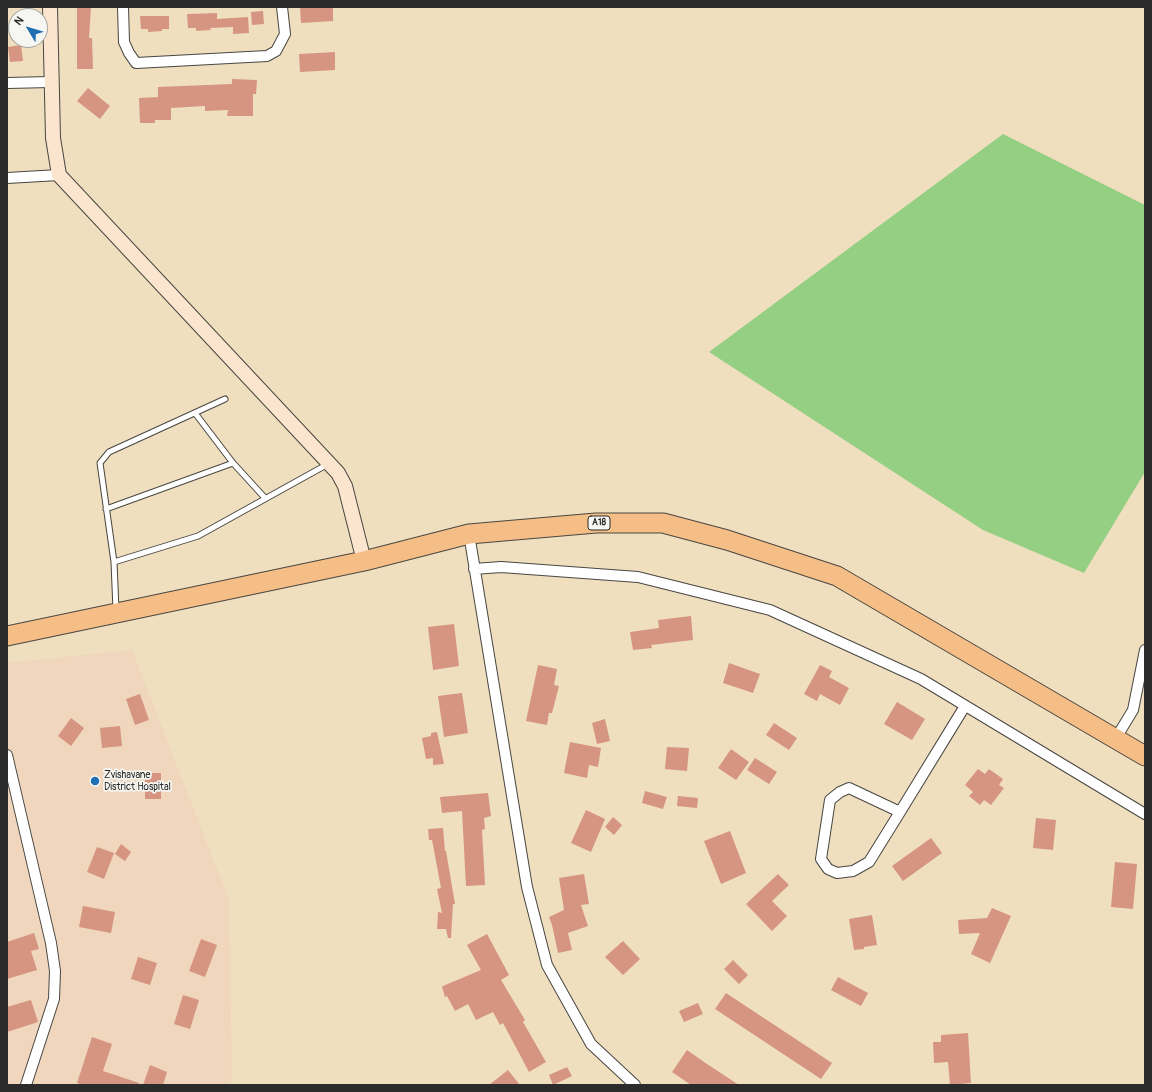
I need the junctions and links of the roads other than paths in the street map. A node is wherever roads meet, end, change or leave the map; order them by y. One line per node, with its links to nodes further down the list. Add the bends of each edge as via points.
1 (50, 7): 4 (street)
2 (123, 7): 3 (street, via 124,42 136,63 267,56 276,51 285,34)
3 (282, 7)
4 (51, 82): 5 (street); 6 (street, via 52,138)
5 (7, 83)
6 (59, 175): 7 (street); 11 (street)
7 (7, 178)
8 (225, 399): 9 (lane)
9 (196, 413): 10 (lane); 13 (lane, via 109,452 100,462)
10 (233, 463): 12 (lane); 13 (lane)
11 (329, 463): 12 (lane); 15 (street, via 345,486)
12 (265, 498): 16 (lane, via 198,536)
13 (106, 509): 16 (lane)
14 (469, 534): 15 (highway, A18); 17 (street); 22 (highway, A18, via 596,523 663,523 728,540 837,576)
15 (364, 560): 18 (highway, A18)
16 (114, 562): 18 (lane)
17 (474, 569): 21 (street, via 501,567 638,577 770,610 921,679); 28 (street, via 527,887 547,965 591,1044)
18 (116, 613): 19 (highway, A18)
19 (7, 636)
20 (1145, 650): 22 (street, via 1133,710)
21 (965, 706): 25 (street); 26 (street)
22 (1116, 738): 24 (highway, A18)
23 (7, 755): 27 (street, via 51,943 55,971 54,999)
24 (1145, 756)
25 (900, 812): 25 (street, via 869,862 853,871 837,873 828,869 821,859 830,800 840,792 849,788)
26 (1145, 814)
27 (26, 1085)
28 (635, 1085)

